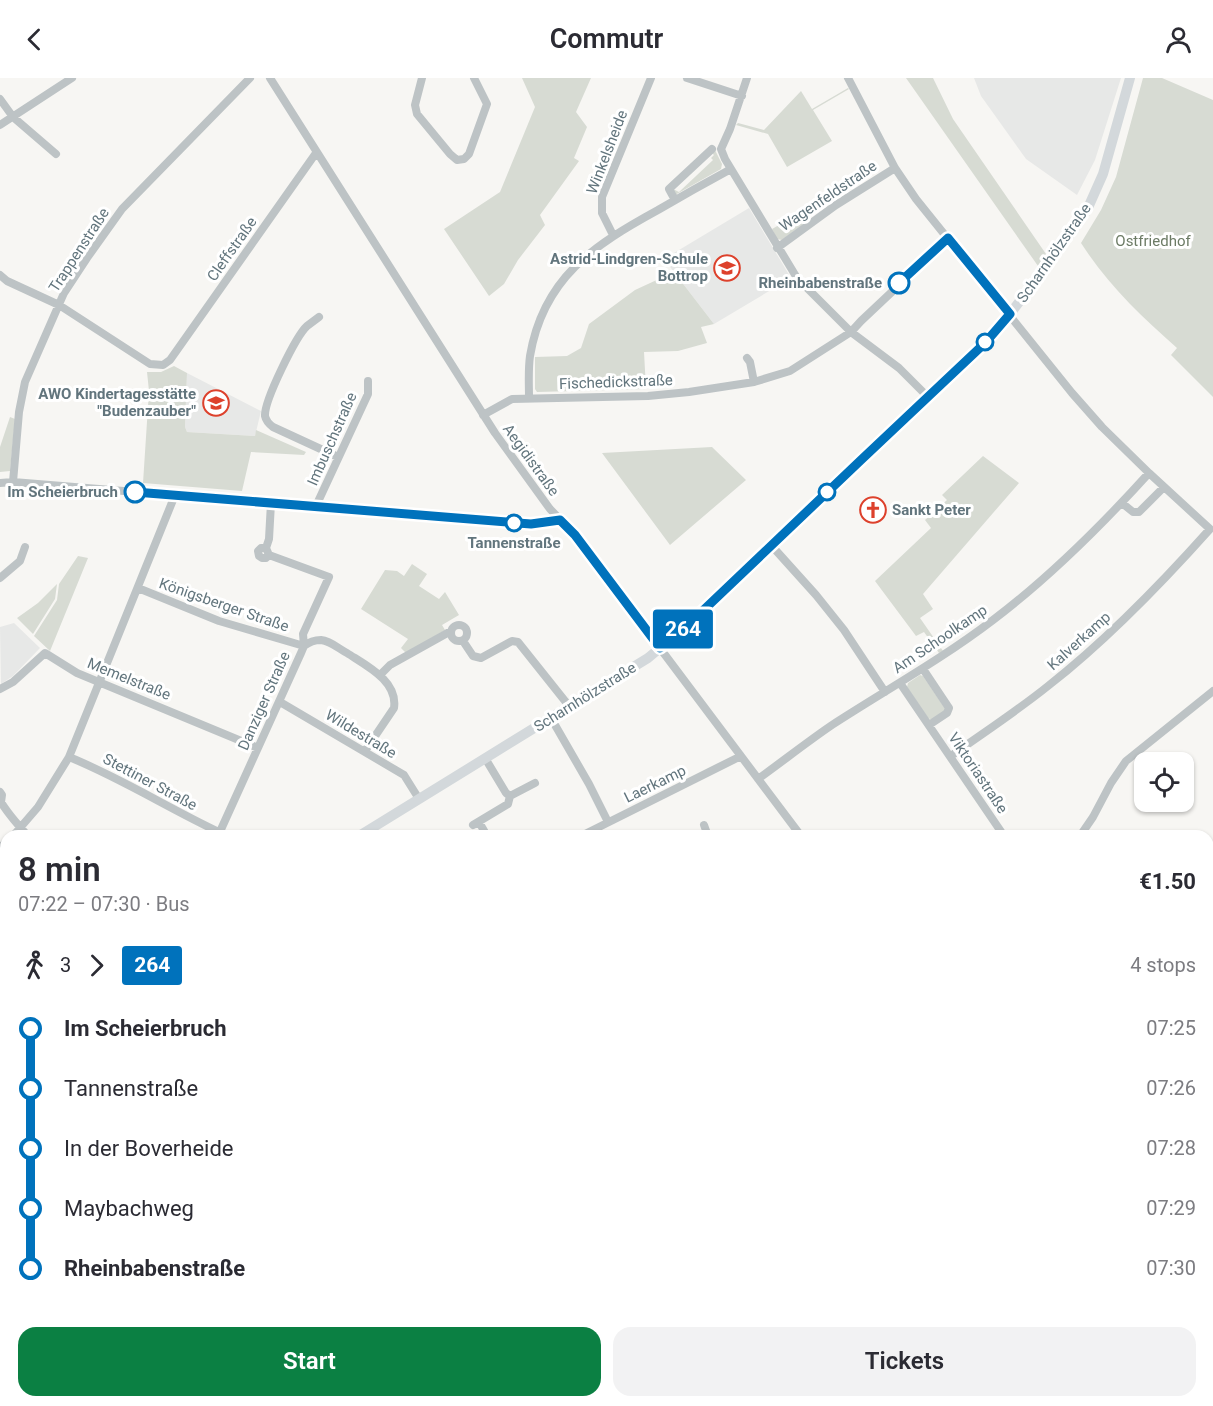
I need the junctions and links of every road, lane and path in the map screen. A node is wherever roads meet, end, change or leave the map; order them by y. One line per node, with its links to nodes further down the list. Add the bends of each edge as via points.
1 (72, 78): 13 (street)
2 (250, 78): 25 (street, Trappenstraße, via 122,209)
3 (270, 78): 16 (street, Aegidistraße)
4 (422, 78): 5 (street, via 415,105 417,114 453,158 460,160 469,154 487,104)
5 (474, 78)
6 (651, 78): 21 (street, Winkelsheide, via 602,197 602,213)
7 (687, 78): 11 (street)
8 (747, 78): 11 (street)
9 (848, 78): 18 (street)
10 (1130, 78): 26 (main road, Scharnhölzstraße, via 1103,174 1087,210)
11 (742, 96): 19 (street, via 721,149)
12 (0, 99): 13 (street)
13 (13, 117): 14 (street); 17 (street)
14 (0, 125)
15 (712, 149): 20 (street, via 669,189)
16 (316, 153): 25 (street, Cleffstraße, via 170,360 150,364); 34 (street, Aegidistraße)
17 (56, 154)
18 (895, 168): 22 (street); 23 (street, Wagenfeldstraße)
19 (731, 169): 20 (street); 23 (street)
20 (675, 200): 21 (street)
21 (613, 235): 33 (street, via 584,257 548,302 530,357)
22 (948, 238): 26 (street); 28 (street, Fischedickstraße)
23 (777, 248): 28 (street, via 796,278)
24 (0, 275): 25 (street)
25 (59, 305): 37 (street, Trappenstraße, via 25,382)
26 (1010, 314): 32 (main road, Scharnhölzstraße, via 985,343); 36 (street, via 1094,418)
27 (319, 317): 35 (street, via 306,326 289,355 265,416 273,427)
28 (851, 332): 31 (street, Fischedickstraße, via 790,371); 32 (street, via 899,368)
29 (747, 358): 31 (street)
30 (368, 381): 35 (street, Imbuschstraße, via 368,394)
31 (754, 382): 33 (street, Fischedickstraße, via 648,396)
32 (927, 396): 45 (main road, Scharnhölzstraße)
33 (529, 398): 34 (street, Fischedickstraße, via 504,402)
34 (483, 415): 44 (street, Aegidistraße)
35 (338, 457): 43 (street, Imbuschstraße)
36 (1149, 473): 39 (street); 42 (street, Am Schoolkamp)
37 (13, 482): 38 (street); 40 (street)
38 (0, 483)
39 (1164, 487): 42 (street, via 1139,512); 67 (street, Kalverkamp, via 1210,529 1108,635 1048,686)
40 (175, 495): 41 (street); 48 (street)
41 (271, 503): 43 (street); 51 (street, Danziger Straße, via 267,551 329,578 303,634)
42 (1122, 503): 53 (street, Am Schoolkamp, via 1033,587)
43 (316, 506): 44 (street, via 531,524)
44 (560, 520): 52 (street, Aegidistraße)
45 (771, 545): 52 (main road, Scharnhölzstraße); 59 (street, via 844,630)
46 (25, 547): 47 (street, via 20,561)
47 (0, 578)
48 (138, 588): 51 (street, Königsberger Straße, via 219,621); 55 (street)
49 (451, 631): 50 (street, via 454,640); 50 (street, via 458,625 465,627 468,633); 54 (street, via 390,665)
50 (463, 641): 61 (street, via 473,656 481,658 512,641 518,642)
51 (304, 646): 54 (street, Königsberger Straße, via 313,641 327,642); 60 (street, Danziger Straße)
52 (660, 648): 61 (main road, Scharnhölzstraße); 66 (street, Aegidistraße)
53 (923, 669): 56 (street, Am Schoolkamp); 63 (street, Viktoriastraße, via 948,708 947,713)
54 (380, 675): 65 (street, Königsberger Straße, via 393,693 394,708)
55 (100, 681): 57 (street, Memelstraße, via 77,673 45,653); 64 (street, Memelstraße); 68 (street)
56 (900, 683): 59 (street, Am Schoolkamp); 63 (street, Viktoriastraße)
57 (0, 689)
58 (1213, 691): 86 (street, via 1126,761)
59 (885, 692): 70 (street, Am Schoolkamp)
60 (280, 702): 64 (street, Danziger Straße); 65 (street, Wildestraße)
61 (569, 706): 62 (main road, Scharnhölzstraße)
62 (551, 718): 69 (main road, Scharnhölzstraße); 75 (street)
63 (929, 725): 67 (street, Viktoriastraße)
64 (258, 747): 79 (street, Danziger Straße)
65 (365, 751): 74 (street, Wildestraße, via 404,775)
66 (741, 756): 70 (street, Aegidistraße); 75 (street, Laerkamp)
67 (951, 756): 85 (street, Viktoriastraße)
68 (69, 757): 77 (street); 78 (street, Stettiner Straße, via 106,772)
69 (485, 758): 73 (street); 74 (main road, Scharnhölzstraße)
70 (759, 779): 84 (street, Aegidistraße)
71 (535, 783): 73 (street)
72 (0, 792): 77 (street, via 4,808)
73 (510, 796): 81 (street, via 508,804 476,824)
74 (419, 799): 80 (main road, Scharnhölzstraße)
75 (608, 822): 82 (street, Laerkamp)
76 (704, 825): 83 (street)
77 (21, 828)
78 (210, 830)
79 (220, 830)
80 (371, 830)
81 (482, 830)
82 (593, 830)
83 (706, 830)
84 (797, 830)
85 (1000, 830)
86 (1084, 830)

